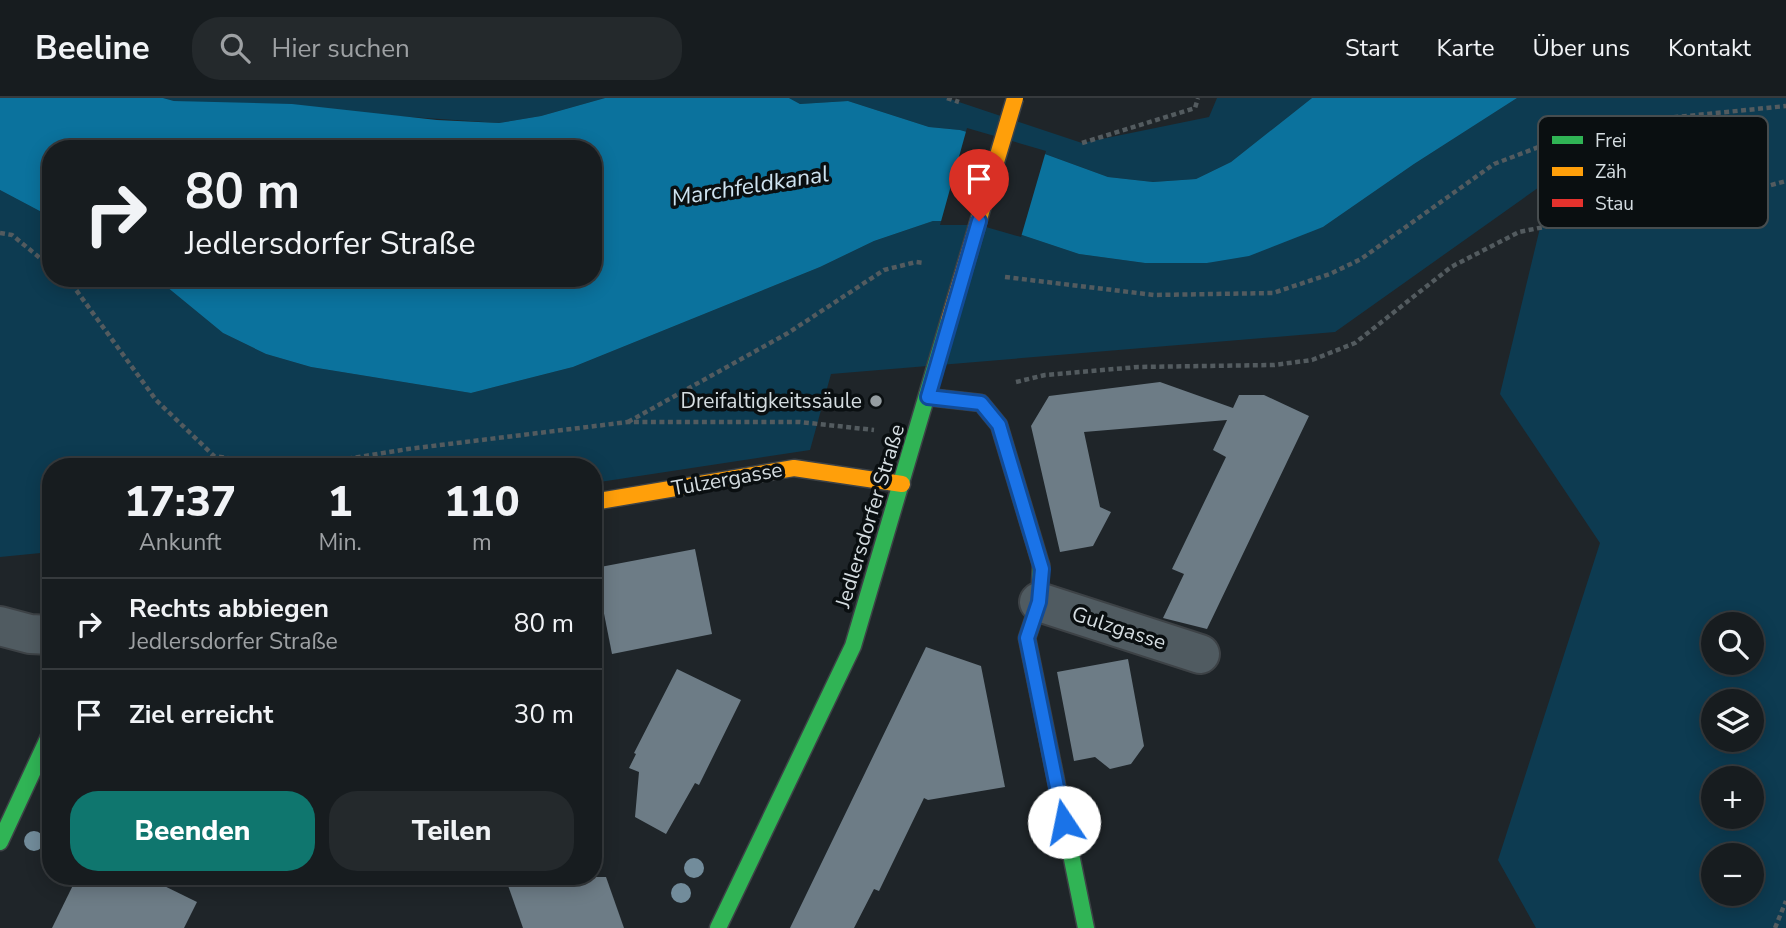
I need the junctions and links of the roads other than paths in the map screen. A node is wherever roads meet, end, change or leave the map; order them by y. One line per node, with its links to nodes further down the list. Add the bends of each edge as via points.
1 (1015, 98): 2 (street, Jedlersdorfer Straße, bridge)
2 (928, 397): 3 (street, Jedlersdorfer Straße); 5 (street, via 981,403 999,425 1042,569)
3 (902, 484): 4 (street, Tulzergasse, via 794,468); 11 (street, Jedlersdorfer Straße, via 853,646)
4 (602, 500)
5 (1039, 602): 8 (street, Gulzgasse); 12 (street, via 1027,638)
6 (0, 626): 7 (street)
7 (42, 635)
8 (1200, 654)
9 (42, 751): 10 (street)
10 (0, 842)
11 (718, 928)
12 (1086, 928)

